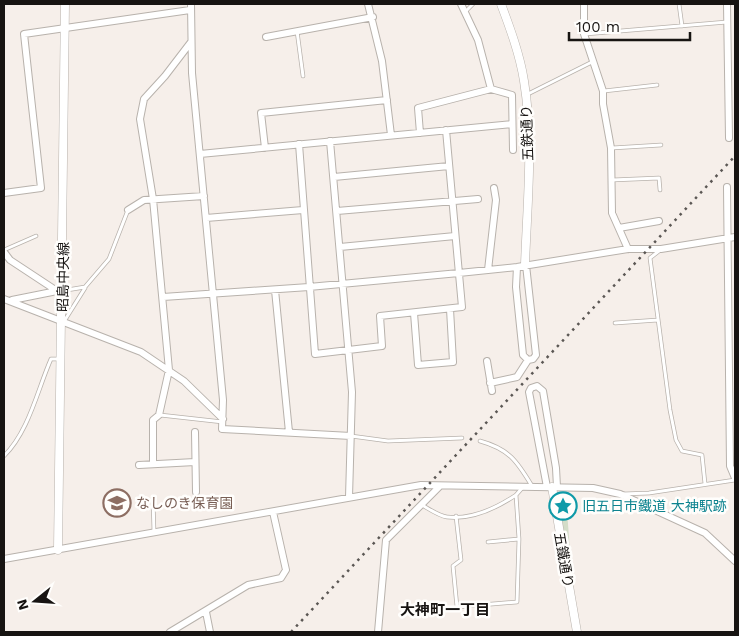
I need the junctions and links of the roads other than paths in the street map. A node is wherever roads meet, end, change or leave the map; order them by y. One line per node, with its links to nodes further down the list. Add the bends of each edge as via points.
1 (65, 4): 14 (street, 昭島中央線)
2 (368, 4): 11 (street)
3 (461, 4): 10 (street)
4 (473, 4): 10 (lane)
5 (501, 4): 24 (street, 五鉄通り)
6 (584, 4): 16 (street)
7 (679, 4): 13 (lane)
8 (727, 4): 12 (street)
9 (190, 7): 14 (street); 18 (street)
10 (466, 10): 22 (street)
11 (373, 17): 15 (street); 25 (street)
12 (730, 19): 13 (lane); 30 (street)
13 (682, 26): 16 (lane)
14 (65, 29): 44 (street, via 24,34 41,188); 69 (street, 昭島中央線)
15 (297, 30): 17 (street); 20 (lane)
16 (584, 34): 19 (street)
17 (266, 37)
18 (191, 42): 37 (street); 46 (street, via 144,99 140,119)
19 (592, 62): 23 (street); 24 (lane)
20 (304, 76)
21 (657, 85): 23 (lane)
22 (491, 89): 26 (street, via 512,95); 28 (street, via 418,108)
23 (603, 91): 35 (street)
24 (526, 95): 62 (street, 五鉄通り, via 528,175)
25 (387, 100): 29 (street); 34 (street, via 261,113)
26 (512, 124): 27 (street); 36 (street)
27 (446, 130): 28 (street); 38 (street)
28 (420, 133): 29 (street)
29 (392, 135): 31 (street)
30 (729, 138)
31 (330, 141): 32 (street); 39 (street)
32 (299, 144): 34 (street); 50 (street)
33 (661, 146): 35 (lane)
34 (265, 148): 37 (street)
35 (611, 148): 40 (street)
36 (513, 150)
37 (200, 154): 45 (street)
38 (449, 166): 39 (street); 48 (street)
39 (334, 177): 51 (street)
40 (612, 180): 43 (lane, via 659,178); 54 (street, via 612,213)
41 (727, 187): 57 (street)
42 (494, 188): 63 (street, via 496,200)
43 (660, 190)
44 (4, 193)
45 (204, 196): 46 (street); 52 (street)
46 (153, 199): 49 (street, via 144,200); 71 (street)
47 (478, 199): 48 (street)
48 (452, 201): 51 (street); 56 (street)
49 (128, 210): 66 (lane, via 109,259)
50 (303, 210): 52 (street); 67 (street)
51 (337, 211): 58 (street)
52 (206, 218): 70 (street)
53 (659, 221): 54 (street)
54 (619, 228): 59 (street)
55 (36, 236): 61 (lane)
56 (456, 236): 58 (street); 64 (street)
57 (732, 237): 60 (street); 96 (street, via 730,466)
58 (340, 247): 65 (street)
59 (628, 249): 60 (street); 62 (street)
60 (661, 249): 75 (lane, via 650,258)
61 (4, 251): 69 (street, via 10,260)
62 (523, 266): 63 (street); 80 (street, via 516,287 522,345 524,357); 80 (street, via 536,354 533,360)
63 (488, 270): 64 (street)
64 (459, 273): 65 (street); 73 (street, via 462,308)
65 (344, 284): 67 (street); 78 (street)
66 (85, 287): 69 (lane); 76 (lane)
67 (309, 287): 68 (street); 78 (street, via 315,354)
68 (275, 290): 70 (street); 88 (street)
69 (60, 291): 72 (street); 76 (street, 昭島中央線)
70 (213, 295): 71 (street); 86 (street)
71 (163, 297): 82 (street)
72 (6, 300): 76 (street)
73 (450, 309): 74 (street); 74 (street, via 453,362 418,365)
74 (414, 313): 78 (street, via 380,316 382,346)
75 (658, 320): 77 (lane); 97 (lane, via 676,440 682,450 702,456)
76 (62, 323): 79 (street, 昭島中央線); 82 (street, via 141,352)
77 (614, 323)
78 (349, 350): 89 (street)
79 (62, 359): 92 (lane, via 51,359 26,422 14,446); 113 (street, 昭島中央線)
80 (528, 360): 83 (street, via 517,377)
81 (487, 361): 83 (street)
82 (168, 370): 85 (street); 86 (street)
83 (490, 383): 84 (street)
84 (492, 392)
85 (159, 415): 86 (lane); 94 (street, via 153,420)
86 (223, 420): 88 (street, via 225,431)
87 (195, 432): 93 (street)
88 (289, 432): 89 (street)
89 (351, 436): 90 (lane, via 388,441); 105 (street)
90 (462, 438)
91 (480, 441): 100 (lane, via 496,445 509,454)
92 (4, 456)
93 (195, 462): 94 (street); 102 (street)
94 (153, 464): 95 (street)
95 (139, 465)
96 (735, 479): 97 (lane)
97 (705, 484): 103 (lane)
98 (440, 486): 99 (street); 105 (street, via 421,485); 107 (street)
99 (524, 486): 100 (street); 104 (lane)
100 (532, 486): 101 (street)
101 (552, 487): 101 (street, via 529,392 537,386 543,391 556,468); 103 (street, via 593,488); 120 (street, 五鐵通り)
102 (196, 492)
103 (620, 494): 115 (street, via 705,533)
104 (516, 495): 109 (lane, via 488,512); 111 (lane)
105 (349, 498): 108 (street)
106 (153, 499): 110 (lane)
107 (422, 505): 109 (lane, via 445,516); 119 (street, via 386,540)
108 (273, 512): 110 (street); 116 (street, via 286,570 281,578 248,586)
109 (456, 516): 111 (lane, via 461,560 453,566 457,607 517,602)
110 (154, 533): 113 (street)
111 (519, 540): 112 (lane)
112 (488, 542)
113 (58, 550): 114 (street)
114 (4, 559)
115 (735, 561)
116 (206, 612): 117 (street); 118 (street)
117 (170, 632)
118 (210, 632)
119 (378, 632)
120 (577, 632)

